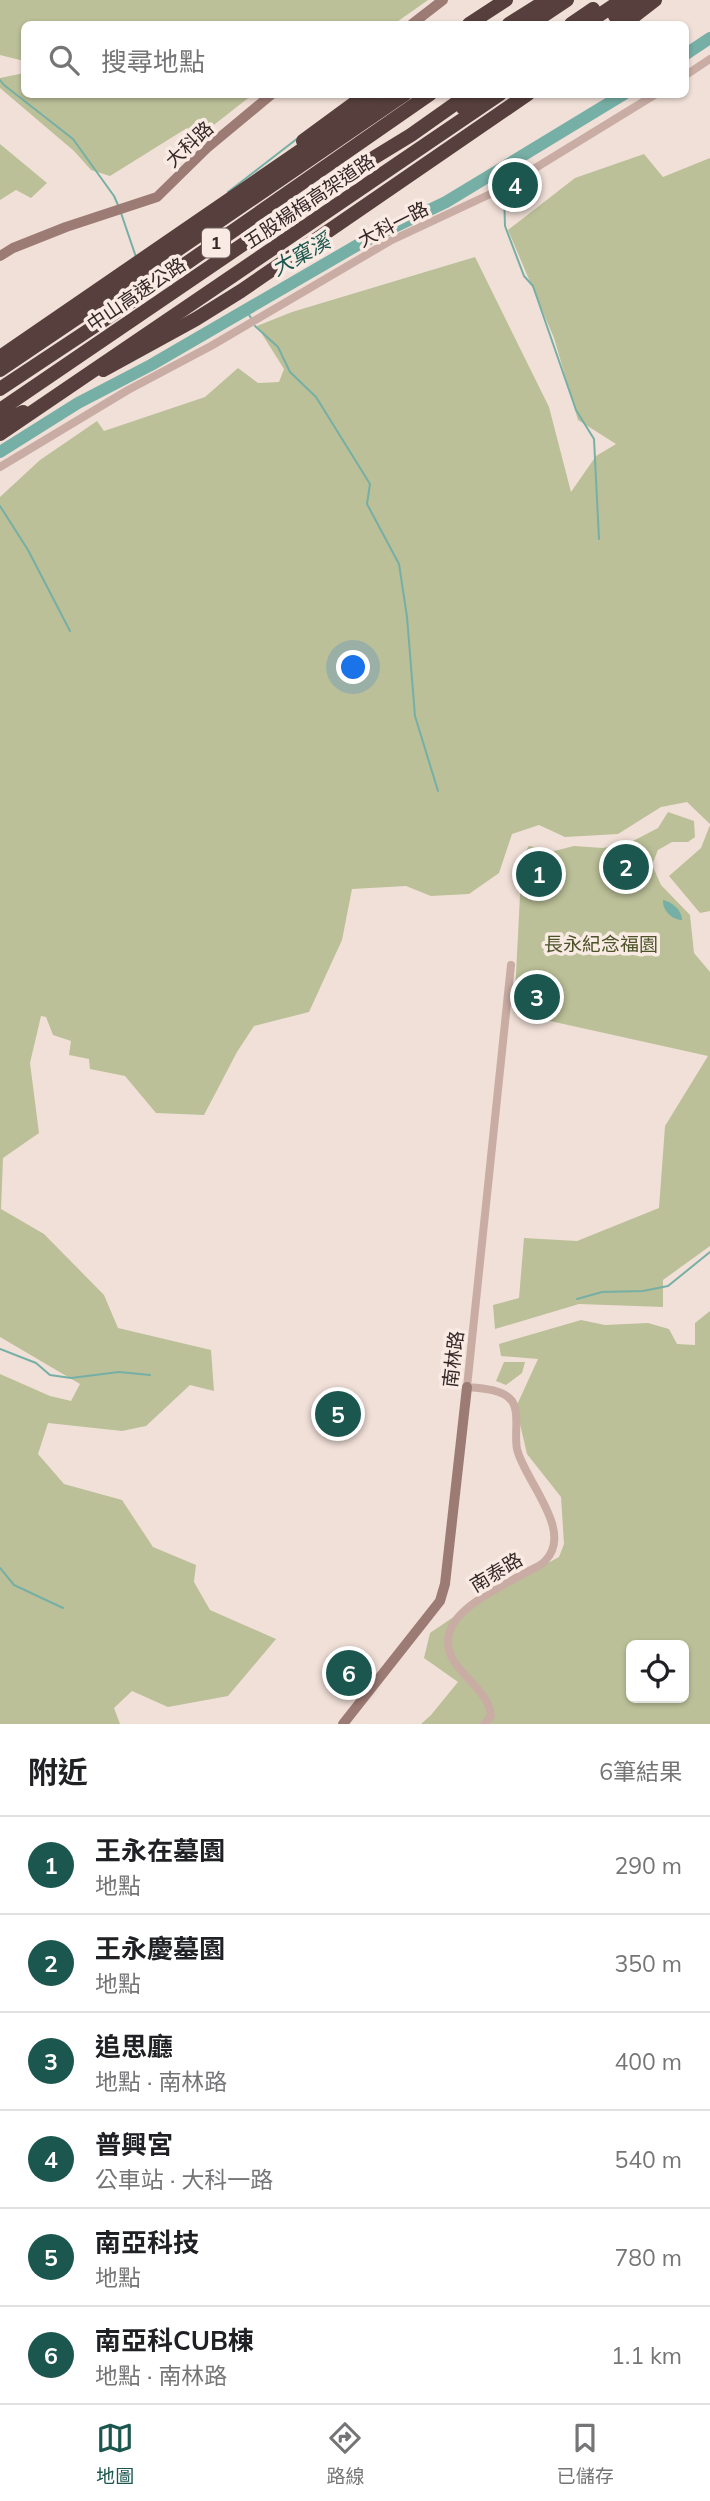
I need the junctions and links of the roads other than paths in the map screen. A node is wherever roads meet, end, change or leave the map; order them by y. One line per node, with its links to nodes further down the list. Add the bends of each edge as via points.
1 (443, 0): 10 (street)
2 (506, 0): 11 (highway)
3 (518, 0): 12 (highway)
4 (547, 0): 13 (highway)
5 (566, 0): 14 (highway)
6 (607, 0): 15 (highway)
7 (622, 0): 16 (highway)
8 (638, 0): 17 (highway)
9 (655, 0): 18 (highway)
10 (416, 21)
11 (474, 21)
12 (488, 21)
13 (514, 21)
14 (535, 21)
15 (576, 21)
16 (590, 21)
17 (606, 21)
18 (628, 21)
19 (710, 59): 20 (street)
20 (689, 72)
21 (267, 98): 33 (street, 大科路, via 157,197 30,240)
22 (361, 98): 36 (highway, via 146,253)
23 (377, 98): 34 (highway, 1, bridge)
24 (399, 98): 35 (highway, bridge)
25 (424, 98): 37 (highway, 中山高速公路 / 1)
26 (463, 98): 31 (highway, 中山高速公路 / 1)
27 (476, 98): 32 (highway)
28 (494, 98): 40 (highway, 五股楊梅高架道路 / 1, bridge)
29 (522, 98): 39 (highway, via 196,319)
30 (649, 98): 41 (street, 大科一路, via 501,189 390,241)
31 (411, 135): 32 (highway); 38 (highway, 中山高速公路 / 1)
32 (339, 189): 39 (highway)
33 (0, 256)
34 (0, 357)
35 (0, 370)
36 (0, 379)
37 (0, 389)
38 (0, 410)
39 (0, 423)
40 (0, 434)
41 (0, 467)
42 (511, 965): 43 (street, 南林路)
43 (467, 1387): 44 (street, 南林路, via 440,1601); 45 (street, 南泰路, via 487,1389 514,1404 517,1447 549,1514 555,1540 545,1562 483,1597 452,1625 448,1647 453,1662 490,1703 491,1716)
44 (343, 1724)
45 (484, 1724)

